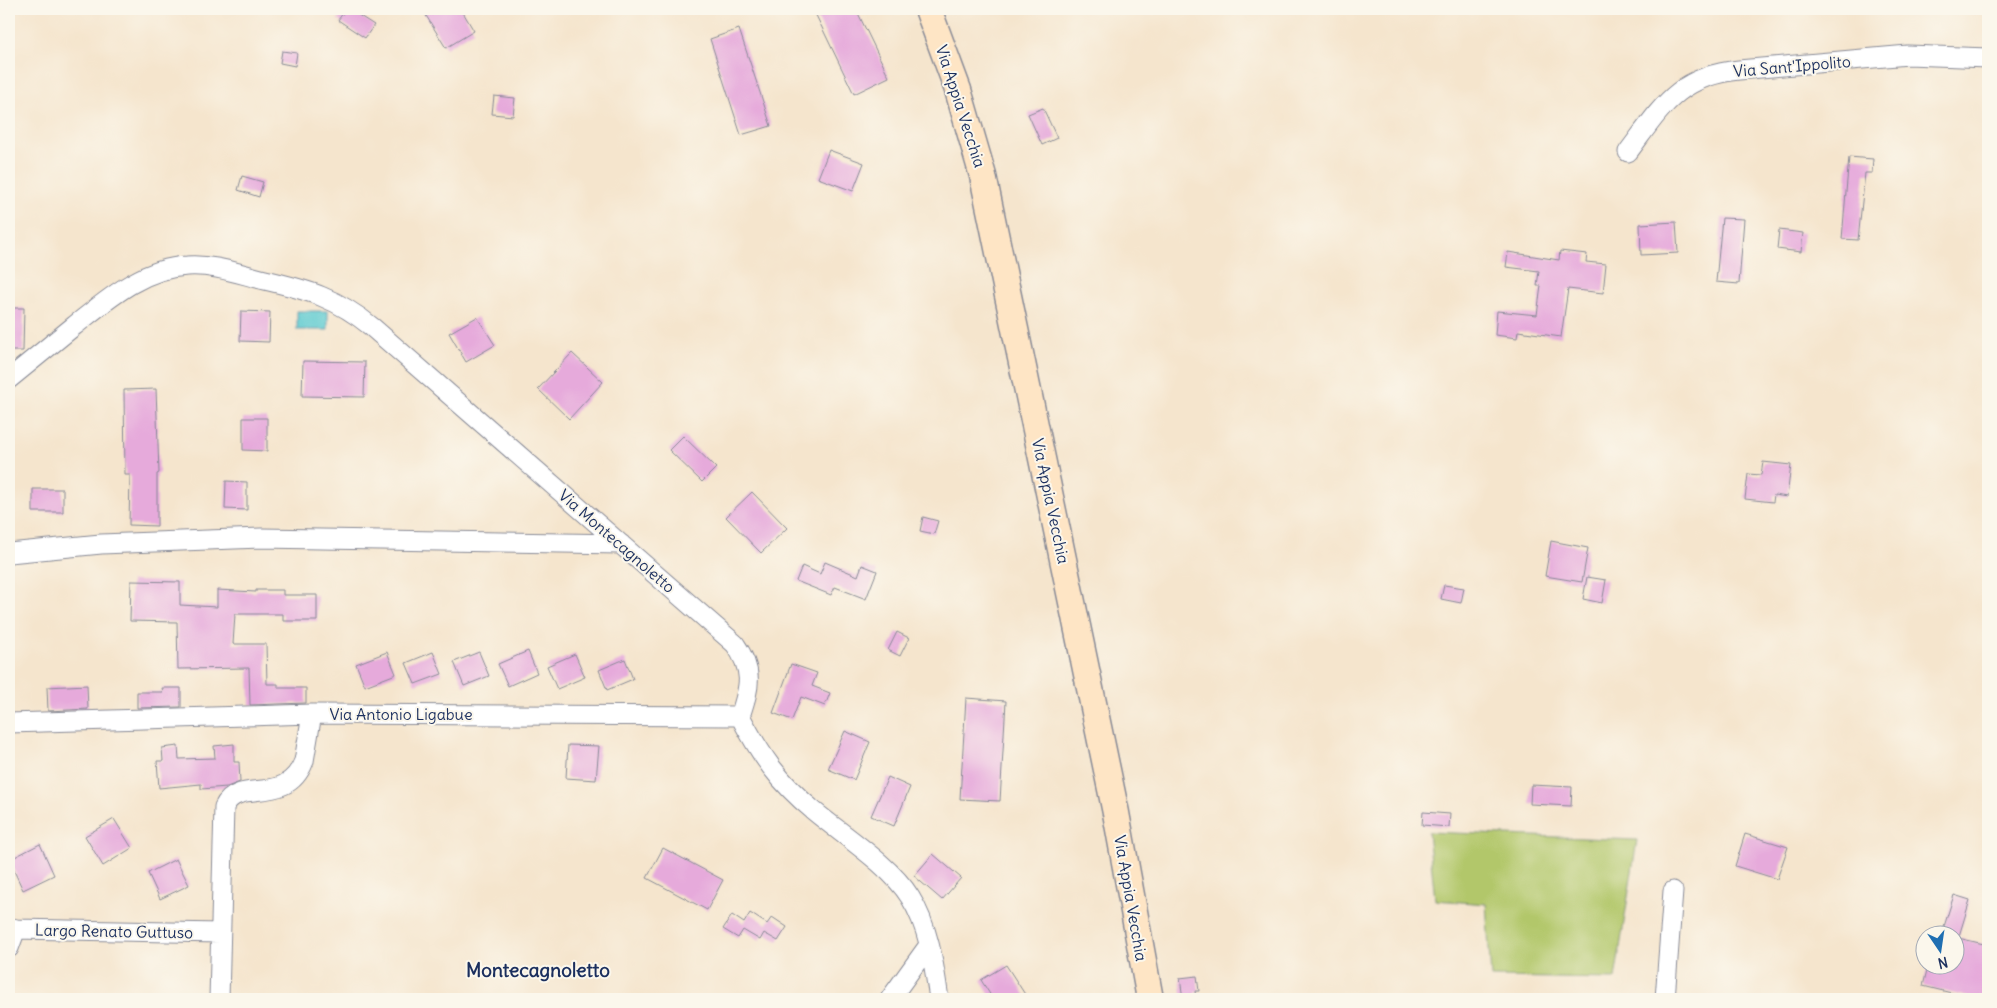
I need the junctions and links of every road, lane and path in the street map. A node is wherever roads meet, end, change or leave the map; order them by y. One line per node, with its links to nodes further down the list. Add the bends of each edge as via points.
1 (928, 9): 18 (main road, Via Appia Vecchia, via 960,97 983,176 1116,813)
2 (1988, 58): 3 (street, Via Sant'Ippolito, via 1908,55 1714,74 1692,82 1670,98)
3 (1628, 152)
4 (9, 379): 5 (street, Via Montecagnoletto, via 124,288 162,270 186,266 222,269 294,287 338,302 372,327)
5 (621, 544): 6 (street, via 261,538 135,542); 8 (street, Via Montecagnoletto, via 735,644 742,654 750,677)
6 (9, 553)
7 (312, 714): 8 (street, Via Antonio Ligabue); 9 (street); 12 (street, Via Antonio Ligabue, via 304,761 292,780 273,790 236,794 224,807)
8 (740, 716): 13 (street, via 760,754 792,791 900,884 914,904)
9 (9, 723)
10 (1673, 891): 19 (street)
11 (12, 928): 12 (street, Largo Renato Guttuso); 14 (street)
12 (220, 933): 15 (street, Via Antonio Ligabue)
13 (928, 945): 16 (street); 17 (street)
14 (9, 948)
15 (219, 999)
16 (890, 999)
17 (938, 999)
18 (1150, 999)
19 (1665, 999)

